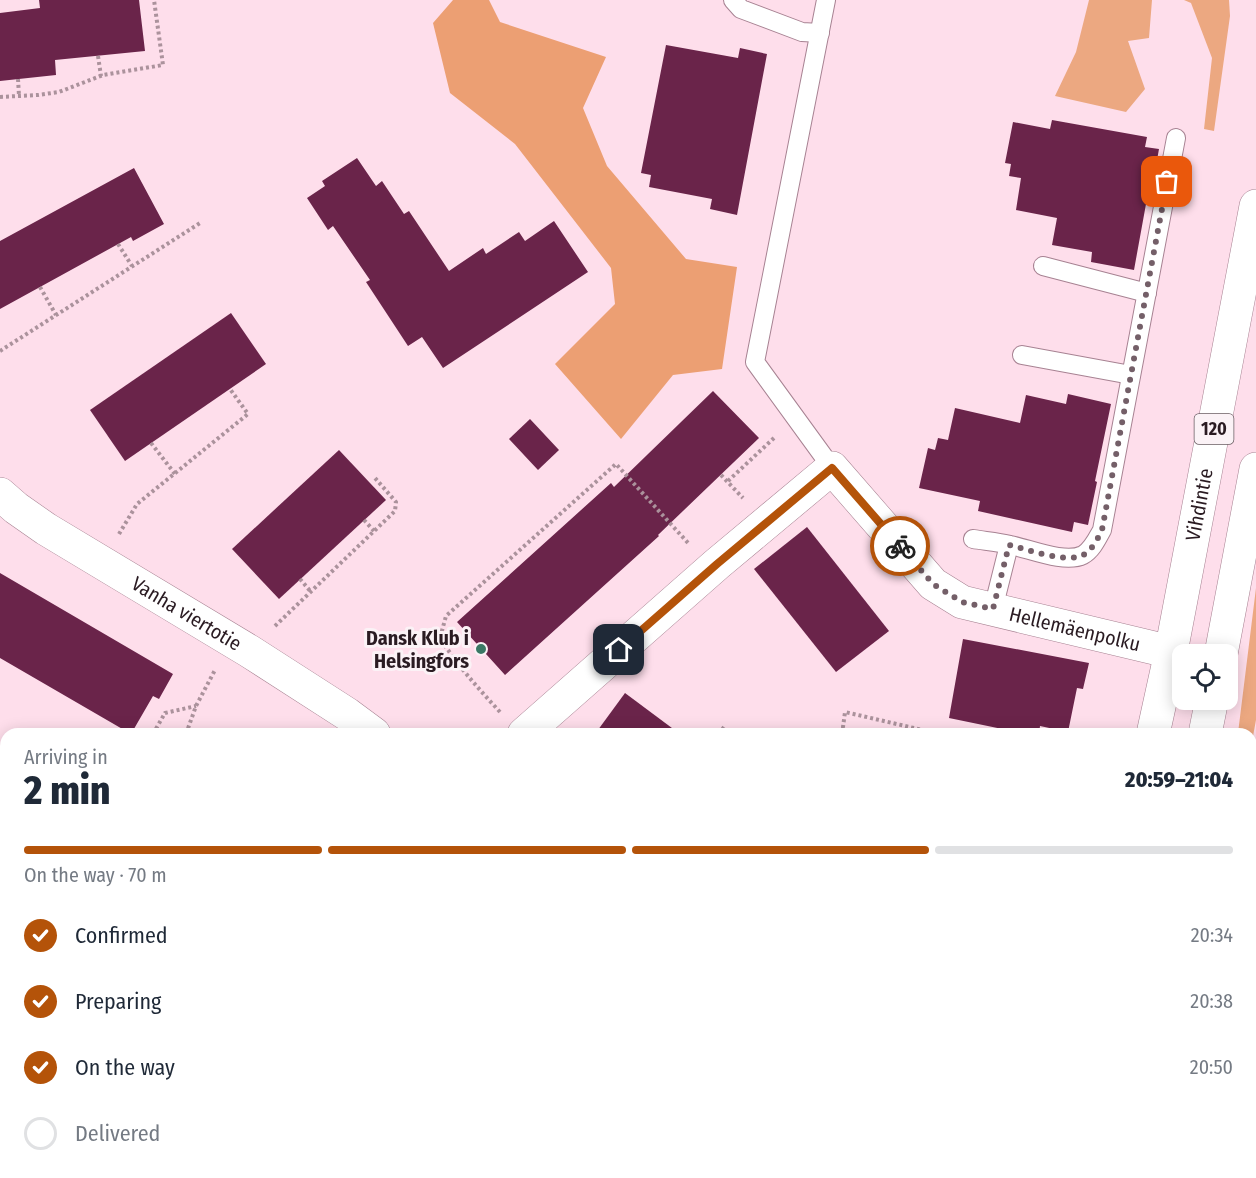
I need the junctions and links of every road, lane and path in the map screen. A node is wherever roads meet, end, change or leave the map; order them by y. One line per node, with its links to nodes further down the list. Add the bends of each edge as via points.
1 (154, 0): 6 (path, via 163,65)
2 (733, 0): 4 (lane, via 741,9 802,32)
3 (826, 0): 4 (lane)
4 (820, 33): 23 (lane, via 755,362)
5 (98, 56): 6 (path)
6 (101, 76): 8 (path, via 59,92)
7 (18, 79): 8 (path)
8 (19, 96): 9 (path)
9 (0, 97)
10 (1176, 138): 17 (lane)
11 (1256, 206): 42 (street, Vihdintie / 120)
12 (200, 223): 14 (path)
13 (118, 244): 14 (path)
14 (132, 266): 18 (path)
15 (1043, 266): 17 (lane)
16 (40, 287): 18 (path)
17 (1147, 293): 21 (lane)
18 (56, 315): 19 (path)
19 (0, 351)
20 (1022, 355): 21 (lane)
21 (1131, 375): 34 (lane, via 1102,530 1095,543 1086,554 1075,558)
22 (230, 389): 27 (path, via 248,414)
23 (796, 418): 25 (lane); 29 (path)
24 (151, 443): 27 (path)
25 (832, 468): 36 (street); 39 (street, Hellemäenpolku, via 933,584 962,602)
26 (1256, 469): 40 (street)
27 (175, 474): 35 (path, via 137,504)
28 (375, 478): 32 (path, via 396,502 395,511)
29 (728, 482)
30 (0, 494): 35 (street, Vanha viertotie, via 46,529)
31 (364, 520): 32 (path)
32 (374, 531): 38 (path)
33 (973, 539): 34 (lane)
34 (1009, 545): 39 (lane)
35 (102, 562): 41 (street, Vanha viertotie)
36 (712, 568): 45 (street); 45 (path, via 616,464 446,616 440,638 448,651)
37 (300, 579): 38 (path)
38 (311, 592): 41 (path)
39 (993, 609): 42 (street, Hellemäenpolku)
40 (1223, 644)
41 (240, 646): 43 (path); 48 (street, Vanha viertotie)
42 (1171, 652): 51 (street, Vihdintie / 120)
43 (196, 706): 46 (path, via 165,713); 47 (path)
44 (1210, 710): 52 (street)
45 (515, 726)
46 (156, 728)
47 (188, 728)
48 (366, 728)
49 (843, 728): 50 (path, via 845,712)
50 (914, 728)
51 (1154, 728)
52 (1206, 728)

